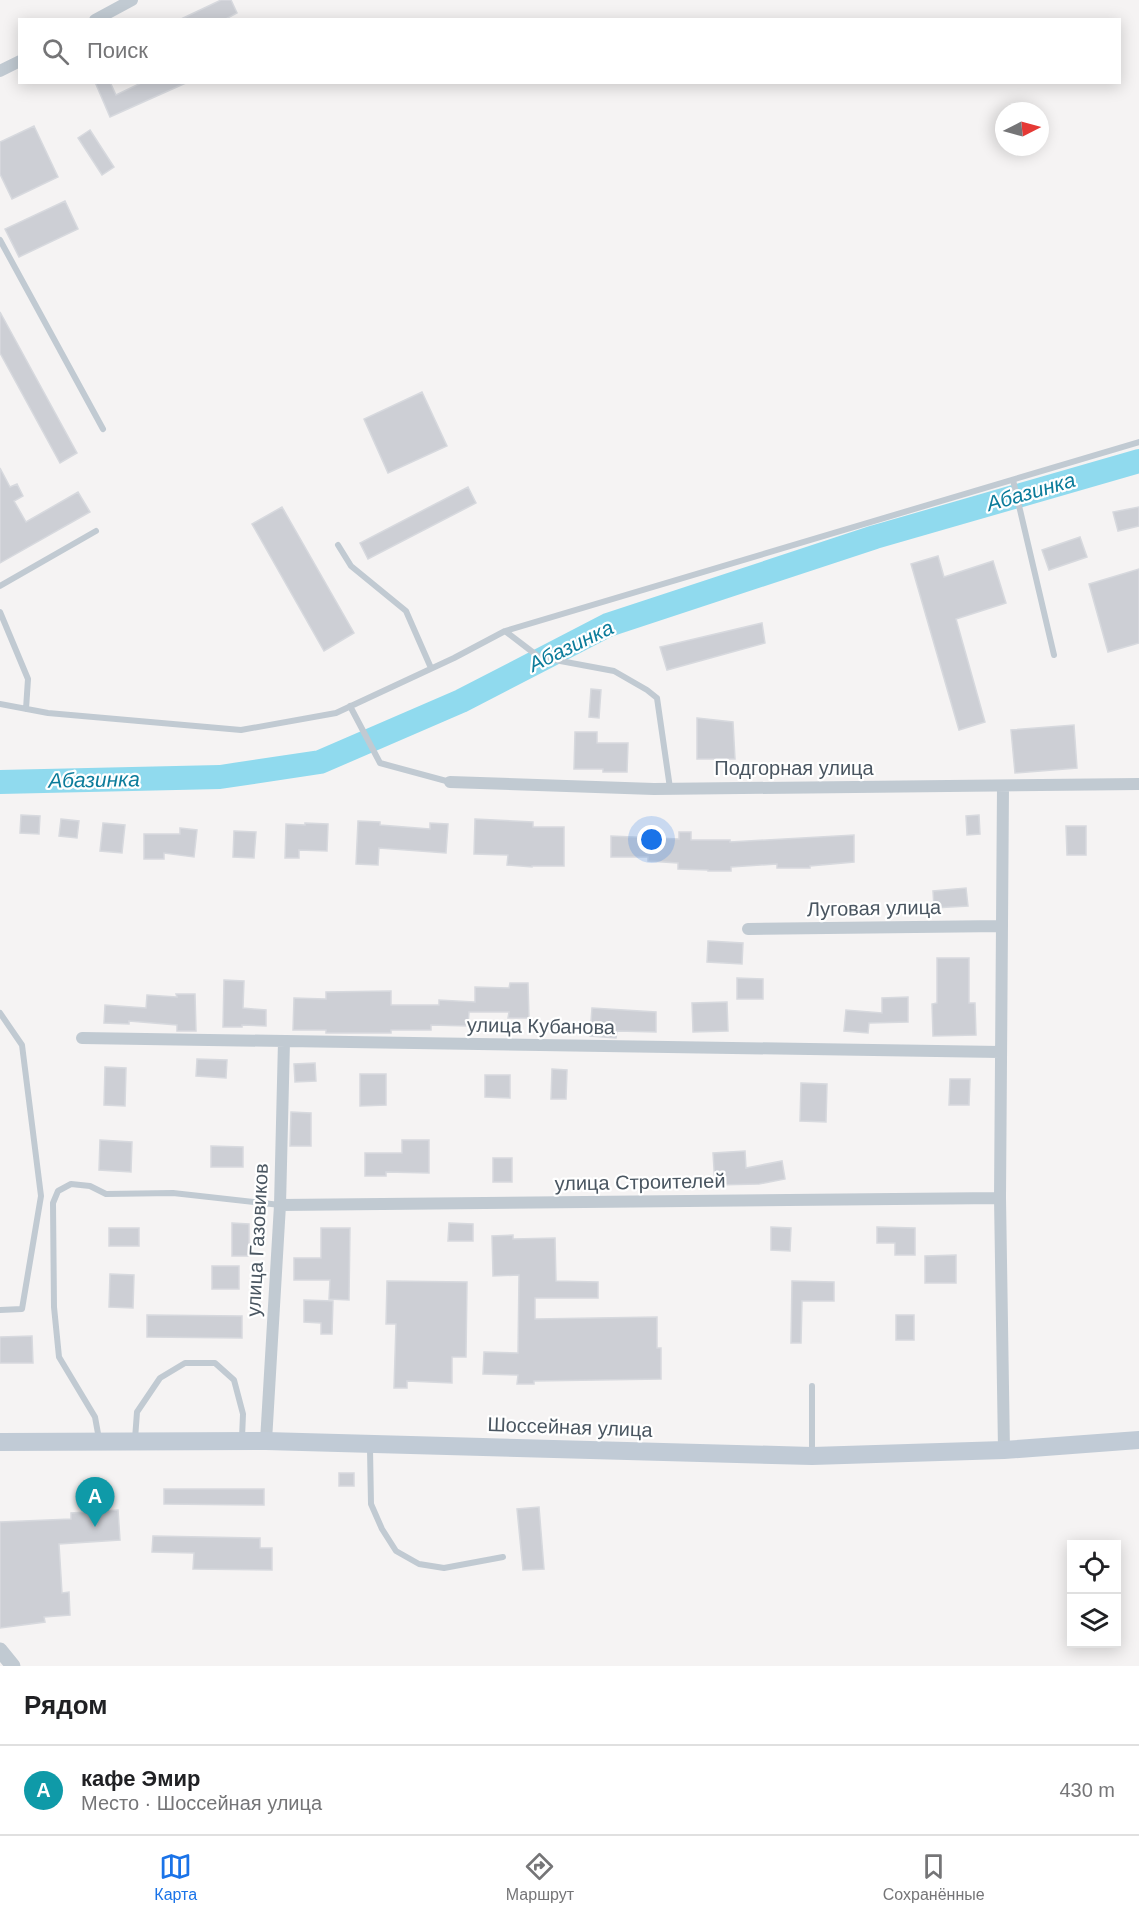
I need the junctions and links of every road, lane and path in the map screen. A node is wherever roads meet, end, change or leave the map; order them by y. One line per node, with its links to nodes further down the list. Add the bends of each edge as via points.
1 (132, 0): 2 (street)
2 (100, 18)
3 (18, 62): 4 (street)
4 (0, 71)
5 (0, 240): 6 (lane)
6 (103, 429)
7 (1139, 442): 8 (lane)
8 (1013, 480): 13 (lane); 14 (lane)
9 (96, 531): 11 (lane)
10 (338, 545): 15 (lane, via 351,566 406,611)
11 (0, 586)
12 (0, 612): 18 (lane, via 28,679)
13 (505, 631): 15 (lane); 22 (lane, via 539,657 614,671 657,698)
14 (1054, 655)
15 (431, 669): 17 (lane)
16 (0, 704): 18 (lane)
17 (350, 706): 18 (lane, via 336,713 242,730); 19 (lane, via 380,763)
18 (26, 709)
19 (450, 782): 22 (street, Подгорная улица)
20 (1139, 784): 21 (street, Подгорная улица)
21 (1003, 786): 22 (street, Подгорная улица); 23 (street)
22 (670, 788)
23 (1002, 926): 24 (street, Луговая улица); 28 (street)
24 (748, 929)
25 (0, 1013): 31 (lane, via 22,1044 41,1196 22,1309)
26 (82, 1038): 27 (street, улица Кубанова)
27 (284, 1041): 28 (street, улица Кубанова); 30 (street, улица Газовиков)
28 (1000, 1052): 29 (street)
29 (1000, 1198): 30 (street, улица Строителей); 42 (street)
30 (280, 1205): 33 (lane, via 173,1193 106,1194 90,1186 71,1184 58,1191 53,1203 54,1307 59,1357 95,1417); 38 (street, улица Газовиков)
31 (0, 1310)
32 (812, 1386): 43 (lane)
33 (99, 1440): 34 (main road, Шоссейная улица); 37 (main road, Шоссейная улица)
34 (135, 1440): 35 (main road, Шоссейная улица); 35 (lane, via 137,1412 160,1378 185,1364 215,1363 234,1380 243,1414)
35 (242, 1440): 38 (main road, Шоссейная улица)
36 (1139, 1440): 42 (main road, Шоссейная улица)
37 (0, 1442)
38 (266, 1443): 40 (main road, Шоссейная улица); 41 (main road, Шоссейная улица); 43 (main road, Шоссейная улица)
39 (1139, 1445): 41 (main road, Шоссейная улица, via 1004,1455 818,1461)
40 (0, 1446)
41 (370, 1449): 44 (lane, via 371,1504 396,1551 419,1564 444,1568)
42 (1004, 1450): 43 (main road, Шоссейная улица)
43 (812, 1456)
44 (503, 1557)
45 (0, 1650): 46 (street)
46 (13, 1666)

